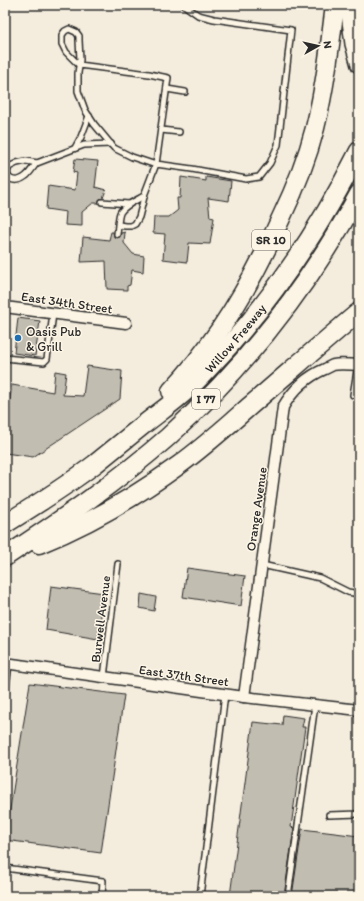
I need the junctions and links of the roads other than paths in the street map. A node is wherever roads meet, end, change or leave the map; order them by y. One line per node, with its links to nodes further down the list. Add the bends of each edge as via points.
1 (183, 5): 14 (lane, via 198,15 214,19 291,30 278,145 270,163 259,177 246,179)
2 (346, 6): 4 (main road); 28 (highway, SR 10, via 324,80 315,128 298,180 258,267 222,326 200,356)
3 (79, 65): 3 (lane, via 79,36 69,29 62,36 62,44); 5 (lane, via 168,78); 7 (lane, via 78,91)
4 (359, 65)
5 (167, 89): 6 (lane); 8 (lane)
6 (185, 92)
7 (89, 116): 10 (lane); 11 (lane)
8 (161, 130): 9 (lane); 14 (lane)
9 (179, 132)
10 (111, 144): 11 (lane); 14 (lane, via 132,157)
11 (75, 148): 13 (lane)
12 (359, 150): 28 (highway, Willow Freeway / I 77, via 312,235 263,305 188,390)
13 (37, 163): 13 (lane, via 26,161 9,166 8,175 13,181 20,180)
14 (156, 164): 16 (lane)
15 (359, 194): 30 (highway, Willow Freeway / I 77, via 296,293 222,383 168,437 118,478)
16 (144, 196): 18 (lane); 19 (lane, via 135,224)
17 (102, 202): 18 (lane)
18 (129, 204): 19 (lane, via 120,213)
19 (119, 225): 20 (lane)
20 (117, 234)
21 (5, 307): 23 (street, East 34th Street)
22 (359, 312): 30 (highway, via 179,465 125,502 87,523)
23 (53, 314): 24 (street, East 34th Street); 25 (lane, via 48,359 44,362)
24 (126, 323)
25 (5, 358)
26 (356, 365): 27 (lane, via 353,395); 32 (street, Orange Avenue, via 334,365 309,377 297,387 283,407)
27 (359, 395)
28 (127, 438): 29 (highway, Willow Freeway / I 77, via 67,484)
29 (5, 524)
30 (5, 558)
31 (118, 564): 35 (lane, Burwell Avenue)
32 (262, 565): 33 (lane, via 320,578 348,592); 38 (street, Orange Avenue)
33 (359, 594)
34 (7, 663): 35 (street, East 37th Street); 37 (lane)
35 (104, 677): 36 (street, East 37th Street)
36 (225, 694): 38 (street, East 37th Street); 45 (lane)
37 (5, 695)
38 (244, 697): 39 (street, East 37th Street)
39 (315, 705): 40 (street, East 37th Street); 46 (lane)
40 (359, 710)
41 (359, 814): 42 (lane)
42 (329, 815)
43 (5, 868): 44 (lane, via 103,881)
44 (102, 896)
45 (200, 896)
46 (288, 896)

